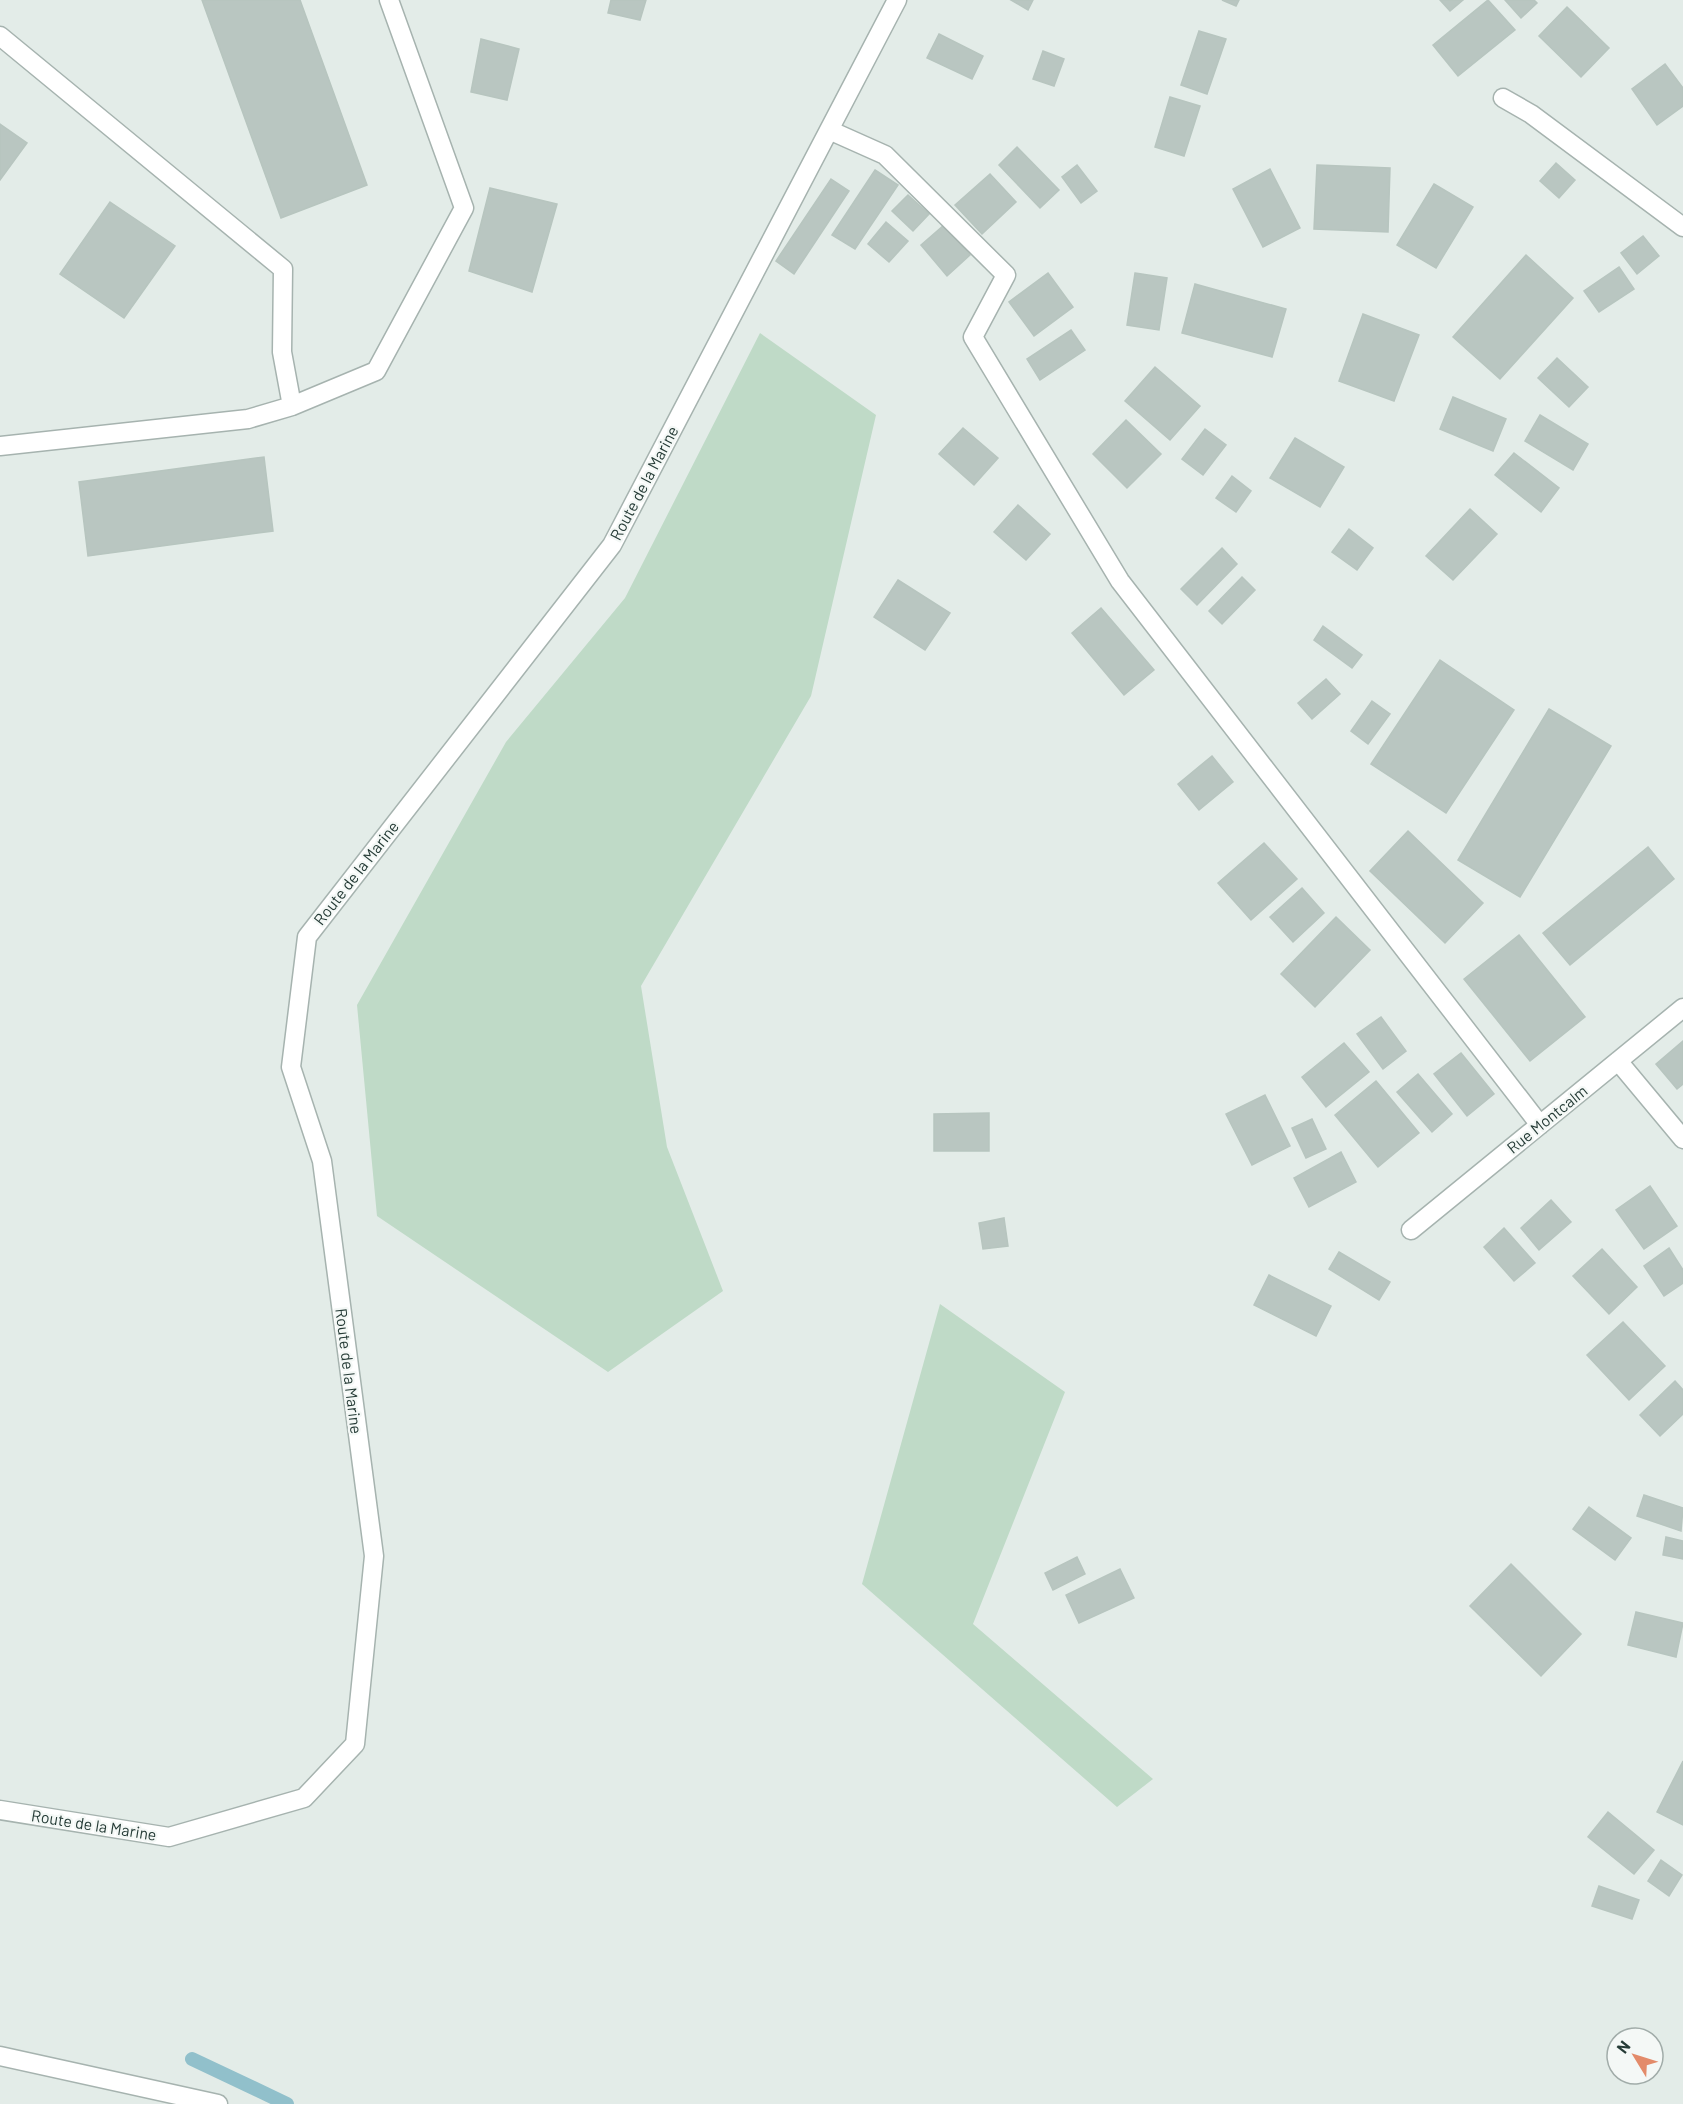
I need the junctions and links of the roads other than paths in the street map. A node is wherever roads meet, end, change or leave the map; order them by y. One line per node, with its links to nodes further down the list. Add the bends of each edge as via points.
1 (389, 0): 7 (street, via 464,208 376,371)
2 (897, 0): 5 (street, Route de la Marine)
3 (0, 36): 7 (street, via 283,269 282,352)
4 (1503, 98): 6 (street, via 1531,114)
5 (829, 130): 11 (street, via 885,156 1006,275 973,338 1120,581); 14 (street, Route de la Marine, via 612,545 307,937 291,1067 322,1161 374,1556 355,1744 304,1797 169,1837)
6 (1683, 226)
7 (292, 406): 8 (street, via 248,419)
8 (0, 446)
9 (1683, 1008): 10 (street, Rue Montcalm)
10 (1618, 1061): 11 (street, Rue Montcalm); 12 (street)
11 (1540, 1125): 13 (street, Rue Montcalm)
12 (1683, 1140)
13 (1411, 1230)
14 (0, 1810)
15 (0, 2056): 16 (street)
16 (218, 2104)

